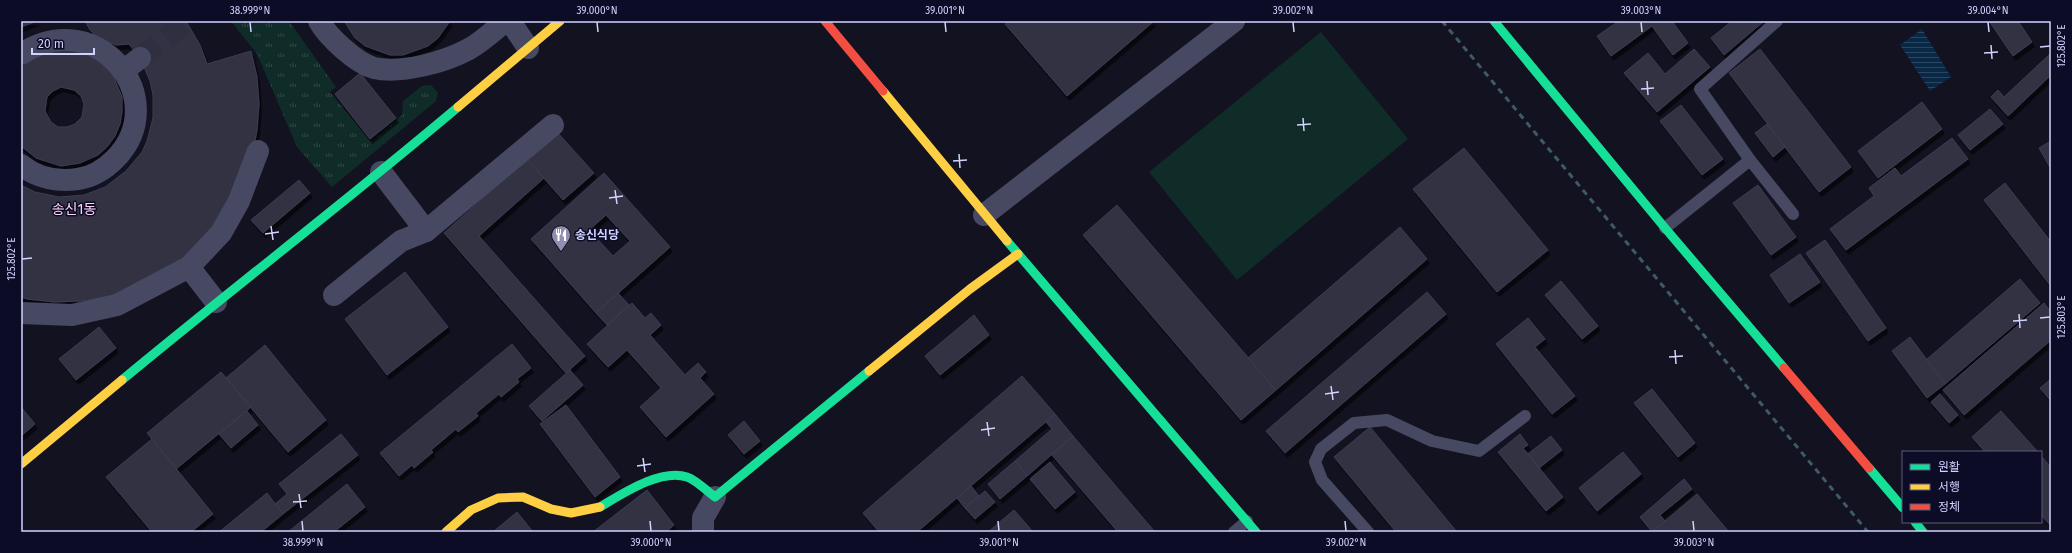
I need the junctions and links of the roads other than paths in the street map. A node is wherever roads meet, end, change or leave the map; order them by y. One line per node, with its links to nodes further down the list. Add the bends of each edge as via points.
1 (319, 21): 2 (street, via 324,30 348,53 374,68 404,68 438,63 470,49)
2 (506, 21)
3 (510, 21): 9 (street)
4 (560, 21): 9 (street)
5 (825, 21): 17 (street)
6 (1234, 21): 17 (street)
7 (1494, 21): 18 (street)
8 (1777, 21): 13 (lane, via 1700,89)
9 (528, 48): 15 (street)
10 (21, 54): 14 (street, via 46,42 75,40 103,50 114,60 132,65 135,114 127,142 109,165 97,173 68,181 39,176)
11 (553, 125): 19 (street)
12 (258, 151): 21 (street, via 239,201 221,233)
13 (1750, 160): 16 (lane); 18 (lane)
14 (21, 165)
15 (381, 172): 19 (street); 23 (street)
16 (1793, 214)
17 (984, 215): 20 (street)
18 (1665, 228): 28 (street)
19 (426, 231): 22 (street, via 401,241)
20 (1018, 254): 27 (street, via 970,289); 29 (street)
21 (189, 268): 23 (street); 24 (street, via 117,305 72,315)
22 (334, 295)
23 (216, 302): 26 (street)
24 (21, 313)
25 (1525, 416): 35 (lane, via 1479,452 1432,441 1387,420 1354,423 1321,449 1315,462 1322,480)
26 (21, 464)
27 (716, 497): 31 (street, via 687,478 663,476 638,486 596,509 572,513 551,509 523,497 498,498 471,510); 32 (street, via 703,518)
28 (1902, 507)
29 (1247, 521): 33 (lane); 34 (street)
30 (1916, 523): 36 (street)
31 (446, 532)
32 (703, 532)
33 (1234, 532)
34 (1256, 532)
35 (1368, 532)
36 (1923, 532)

